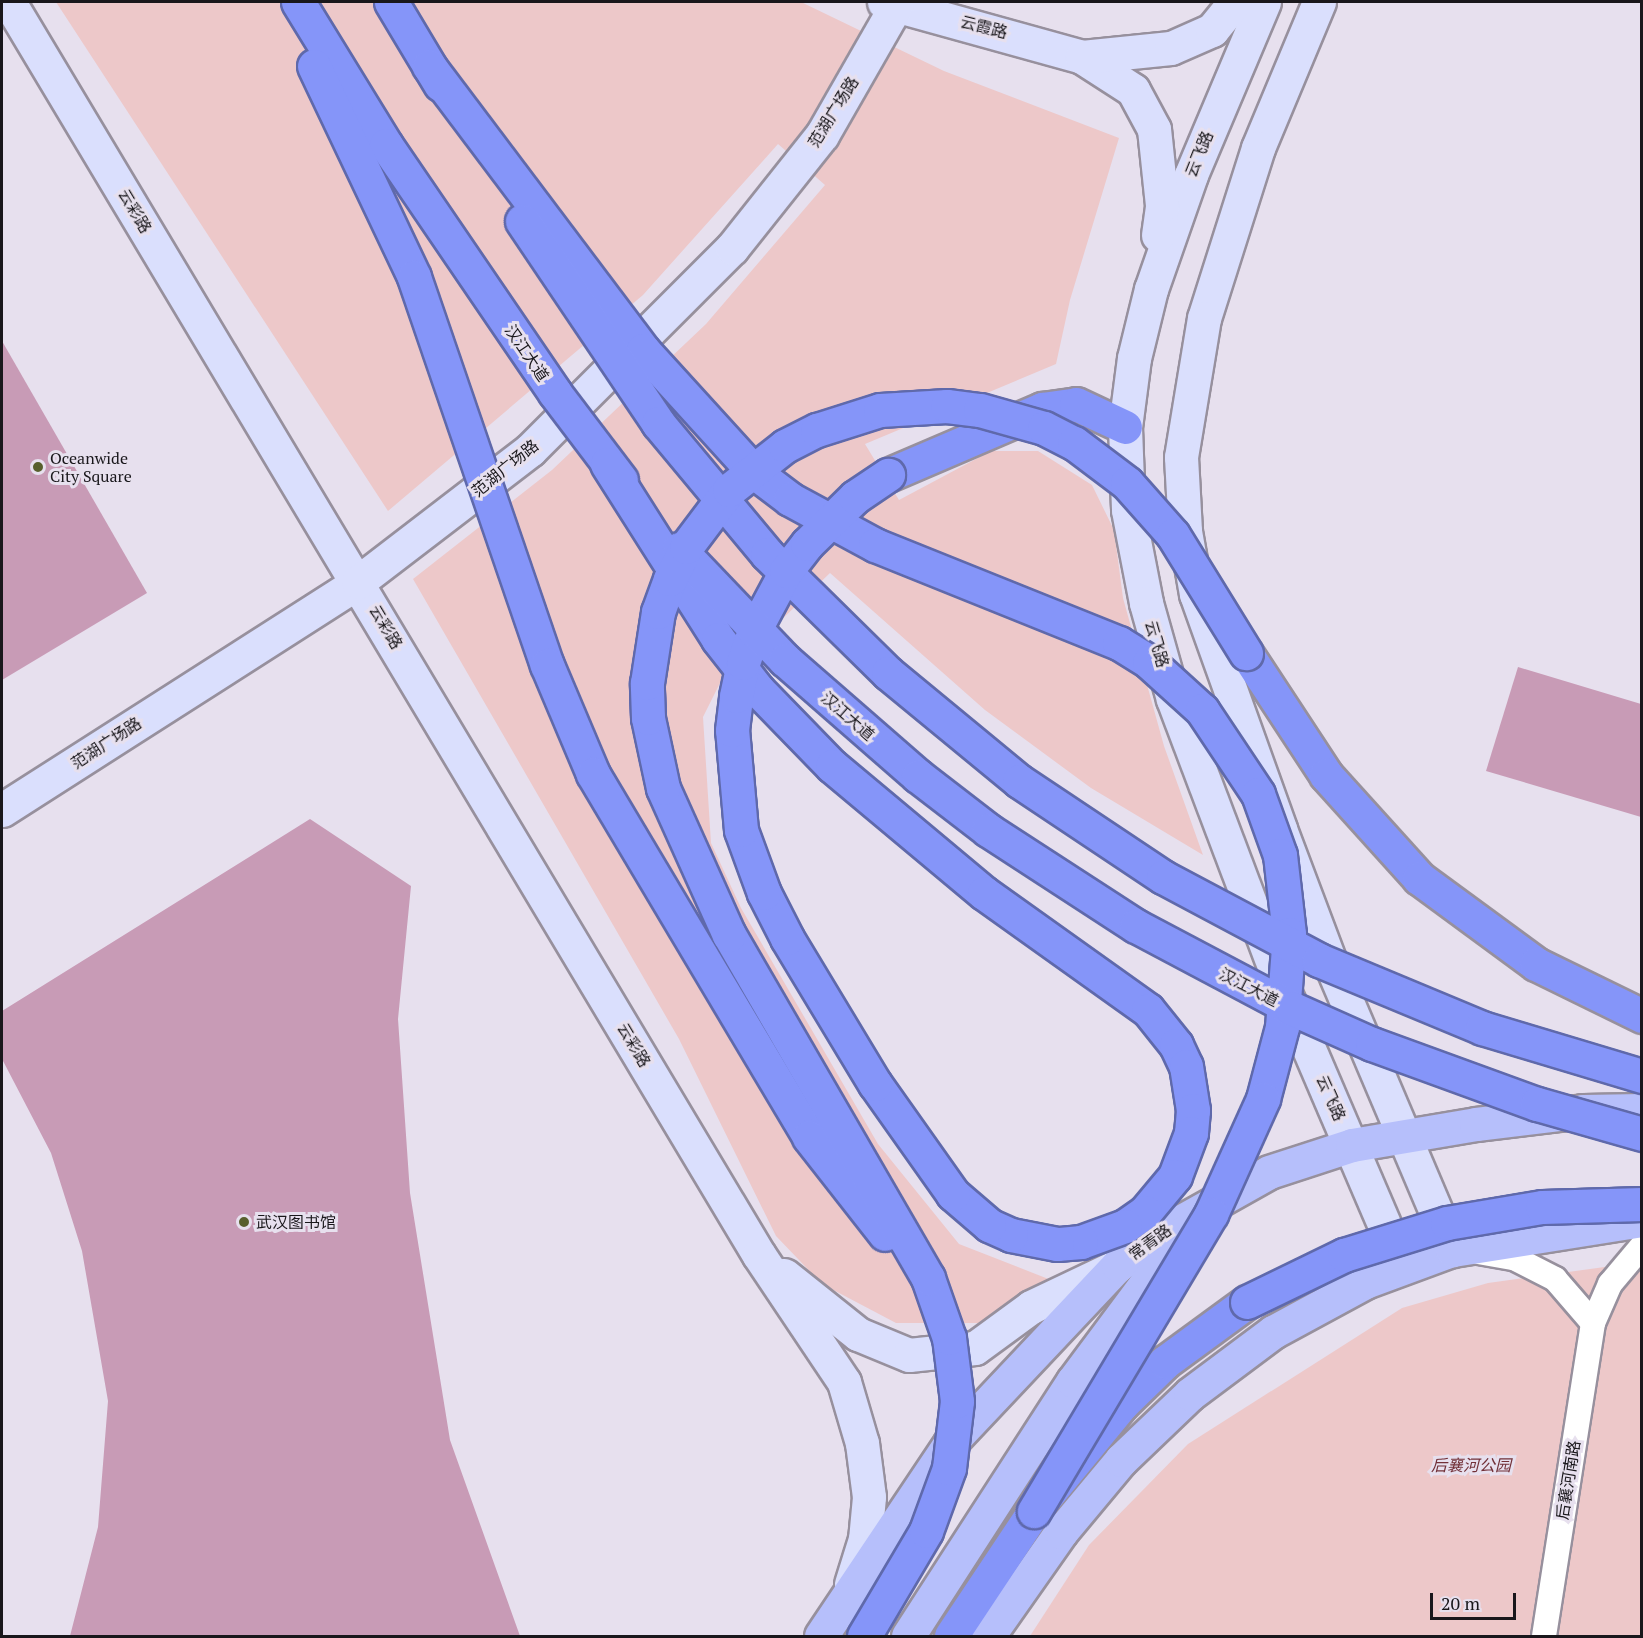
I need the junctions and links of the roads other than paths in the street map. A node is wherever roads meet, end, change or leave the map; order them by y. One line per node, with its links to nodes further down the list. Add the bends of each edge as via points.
1 (9, 2): 14 (street, 云彩路)
2 (283, 2): 30 (highway, bridge, via 361,156 414,277 547,665 593,774 809,1137 870,1219)
3 (298, 2): 13 (highway, 汉江大道, bridge, via 386,145)
4 (391, 2): 10 (highway, bridge)
5 (1235, 2): 9 (street, via 1212,30 1171,48)
6 (1264, 2): 11 (street, 云飞路, via 1191,175)
7 (1319, 2): 19 (street, via 1257,148 1204,318 1181,457 1185,531 1196,594 1230,694 1330,962)
8 (890, 4): 9 (street, 云霞路); 14 (street, 范湖广场路, via 822,135 732,248 530,450)
9 (1082, 57): 11 (street, via 1133,90 1154,129 1162,205)
10 (429, 66): 17 (highway, bridge, via 534,241 658,423 711,490 818,607 952,729 1088,830 1250,926 1399,996 1482,1028); 32 (highway, bridge, via 643,350 753,471 799,505 875,545 1119,643 1149,662 1202,710 1258,794 1280,855 1289,934 1282,1027 1263,1099 1211,1214)
11 (1151, 289): 12 (street, 云飞路, via 1134,358)
12 (1125, 427): 13 (highway, bridge, via 1076,404 1042,409 888,474 855,497 807,544 786,571 754,631 743,663 741,674 736,696 732,730 741,830 755,872 788,938 875,1084 953,1194 989,1225 1011,1235 1057,1244 1081,1242 1132,1222 1162,1196 1175,1176 1191,1133 1193,1110 1186,1066 1176,1045 1148,1010 984,893 896,824 824,758 758,690 752,681 745,673 738,665 718,639); 21 (street, 云飞路, via 1128,510 1146,603 1173,699 1279,980)
13 (607, 464): 20 (highway, 汉江大道, bridge, via 723,597 818,690 918,776 1061,879 1213,969 1352,1035 1506,1094)
14 (358, 582): 15 (street, 范湖广场路); 27 (street, 云彩路)
15 (2, 810)
16 (1641, 1016): 30 (highway, bridge, via 1579,988 1494,937 1386,845 1291,726 1173,535 1101,462 1044,428 980,410 914,406 848,418 785,446 756,467 729,490 686,547 656,621 646,683 648,718 663,788 729,935)
17 (1641, 1076)
18 (1641, 1110): 19 (main road, 常青路, via 1583,1111)
19 (1402, 1134): 21 (main road, 常青路); 26 (street)
20 (1641, 1134)
21 (1352, 1145): 22 (main road, 常青路, via 1269,1172); 29 (street, 云飞路)
22 (1214, 1199): 28 (main road, 常青路); 36 (main road, via 1170,1248 1072,1381)
23 (1641, 1204): 32 (highway, bridge, via 1542,1207 1447,1223 1374,1244 1294,1277 1247,1302 1165,1362 1122,1404)
24 (1641, 1220): 26 (main road)
25 (1641, 1246): 31 (street, 后襄河南路, via 1610,1284)
26 (1452, 1250): 29 (main road); 31 (street, via 1500,1255 1536,1268 1572,1294)
27 (759, 1255): 28 (street, via 858,1334 909,1355 975,1348 1031,1307); 33 (street, 云彩路, via 844,1382 862,1443 868,1497 865,1539)
28 (1118, 1265): 33 (main road, 常青路, via 950,1443)
29 (1403, 1267): 38 (main road, via 1365,1282 1282,1327 1190,1394 1090,1495)
30 (928, 1278): 35 (highway, bridge, via 955,1369 953,1446 926,1531)
31 (1593, 1323): 39 (street, 后襄河南路)
32 (1034, 1510): 37 (highway)
33 (848, 1594): 34 (main road, 常青路)
34 (821, 1636)
35 (864, 1636)
36 (908, 1636)
37 (951, 1636)
38 (988, 1636)
39 (1544, 1636)

